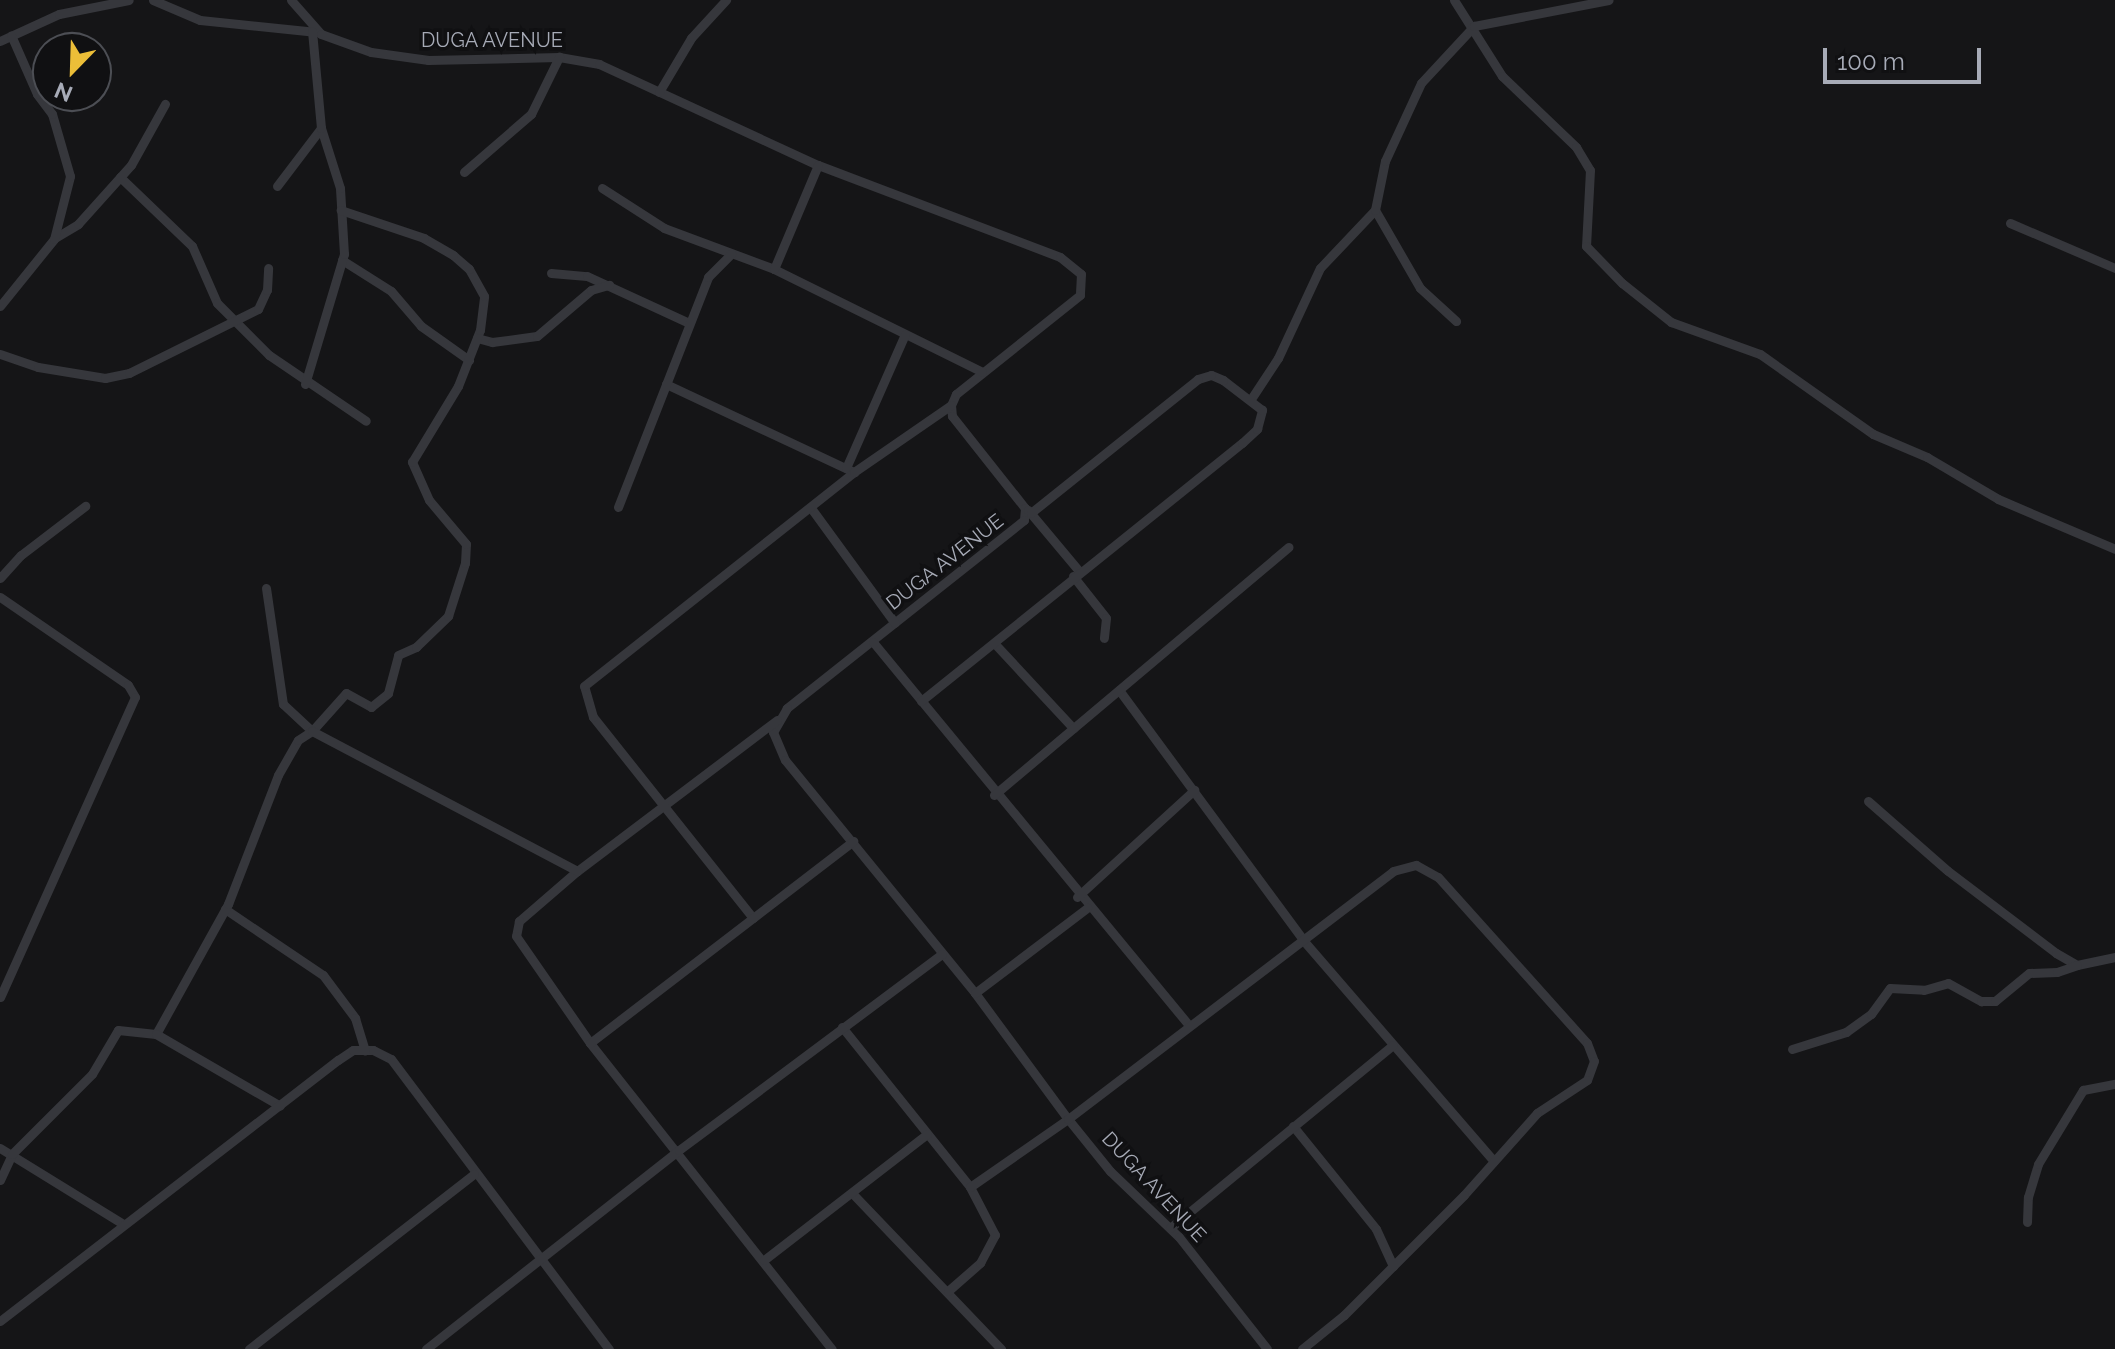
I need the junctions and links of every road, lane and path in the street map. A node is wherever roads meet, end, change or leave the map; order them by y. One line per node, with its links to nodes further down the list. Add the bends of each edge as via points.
1 (129, 0): 9 (street, via 59,14)
2 (153, 0): 8 (street, via 200,20)
3 (291, 0): 8 (street, DUGA AVENUE)
4 (726, 0): 12 (street, via 691,38)
5 (1454, 0): 7 (street)
6 (1609, 0): 7 (street)
7 (1474, 26): 21 (street, via 1421,83 1385,161); 51 (street, via 1502,76 1576,147 1590,170 1586,246 1622,283 1671,322 1760,354 1873,434 1927,457 1998,499)
8 (317, 32): 11 (street, DUGA AVENUE, via 345,46 428,60); 14 (street)
9 (11, 35): 10 (street); 23 (street, via 37,94 52,114 66,157 69,192)
10 (0, 41)
11 (559, 57): 12 (street, DUGA AVENUE, via 599,64); 16 (street, via 531,114)
12 (659, 92): 15 (street, DUGA AVENUE)
13 (165, 104): 17 (street)
14 (321, 128): 18 (street); 20 (street, via 340,188)
15 (818, 165): 28 (street); 39 (street, DUGA AVENUE, via 1060,257 1081,274 1080,295)
16 (464, 172)
17 (120, 177): 23 (street, via 78,224); 33 (street, via 192,246 204,283)
18 (277, 186)
19 (602, 188): 24 (street, via 664,228)
20 (341, 210): 25 (street); 36 (street, via 424,238 469,269 484,296)
21 (1375, 210): 32 (street, via 1420,288); 42 (street, via 1320,268 1278,358)
22 (2010, 223): 27 (street)
23 (54, 239): 31 (street)
24 (731, 254): 28 (street); 34 (street, via 708,277)
25 (342, 260): 38 (street, via 391,291 421,326); 40 (street)
26 (268, 268): 33 (street, via 263,301)
27 (2115, 268)
28 (774, 269): 35 (street)
29 (551, 273): 30 (street)
30 (609, 285): 34 (street); 36 (street, via 591,290 537,336 492,342)
31 (0, 306)
32 (1456, 321)
33 (235, 322): 37 (street, via 129,373 105,378 38,367); 40 (street)
34 (689, 323): 41 (street)
35 (905, 334): 39 (street); 45 (street)
36 (477, 338): 38 (street)
37 (0, 354)
38 (469, 360): 64 (street, via 444,413 412,462 429,500 466,544 448,616 416,647 398,655 388,693 371,707 346,693)
39 (982, 372): 43 (street, DUGA AVENUE)
40 (305, 384): 44 (street)
41 (666, 384): 45 (street); 47 (street)
42 (1251, 399): 49 (street, via 1211,375 1198,379); 52 (street, via 1262,410 1257,429)
43 (951, 405): 45 (street); 49 (street, DUGA AVENUE, via 952,416)
44 (366, 421)
45 (850, 470): 48 (street)
46 (85, 506): 53 (street)
47 (618, 507)
48 (811, 508): 56 (street); 68 (street, via 584,686 593,717)
49 (1028, 510): 52 (street); 56 (street, DUGA AVENUE, via 1016,530)
50 (1288, 547): 60 (street)
51 (2115, 549)
52 (1076, 574): 57 (street, via 1106,618); 59 (street)
53 (0, 578)
54 (266, 588): 64 (street, via 283,704)
55 (0, 597): 80 (street, via 128,685 135,697)
56 (895, 623): 58 (street, DUGA AVENUE)
57 (1104, 638)
58 (873, 642): 61 (street); 62 (street, DUGA AVENUE)
59 (995, 644): 61 (street); 63 (street)
60 (1119, 690): 63 (street); 65 (street)
61 (921, 701): 66 (street)
62 (777, 720): 68 (street); 69 (street, DUGA AVENUE, via 773,732 785,760)
63 (1073, 728): 66 (street)
64 (312, 731): 70 (street); 73 (street, via 298,740 278,775 258,838)
65 (1194, 790): 71 (street); 75 (street)
66 (994, 795): 71 (street)
67 (1868, 801): 78 (street, via 1948,871)
68 (661, 804): 70 (street); 74 (street)
69 (853, 841): 74 (street); 76 (street, DUGA AVENUE)
70 (577, 871): 84 (street, via 519,921 516,936)
71 (1077, 897): 72 (street)
72 (1087, 908): 79 (street); 81 (street)
73 (225, 909): 83 (street); 87 (street, via 323,975 355,1018)
74 (753, 918): 84 (street)
75 (1303, 940): 81 (street); 85 (street); 96 (street, via 1393,871 1416,865 1438,877 1587,1043 1594,1061 1587,1080 1537,1113)
76 (942, 954): 79 (street, DUGA AVENUE); 82 (street)
77 (2115, 957): 78 (street)
78 (2077, 965): 86 (street, via 2029,973 1995,1001 1981,1001 1948,983 1924,990 1890,988 1871,1014 1846,1032)
79 (975, 993): 90 (street, DUGA AVENUE)
80 (0, 997)
81 (1189, 1026): 90 (street)
82 (842, 1027): 92 (street); 94 (street)
83 (156, 1034): 89 (street); 95 (street, via 118,1030 92,1074)
84 (590, 1043): 94 (street)
85 (1393, 1045): 91 (street); 96 (street)
86 (1792, 1049)
87 (365, 1050): 89 (street, via 338,1060); 97 (street, via 391,1059)
88 (2115, 1084): 101 (street, via 2083,1090 2030,1182)
89 (280, 1106): 102 (street)
90 (1068, 1119): 99 (street); 103 (street, DUGA AVENUE, via 1110,1171)
91 (1293, 1126): 103 (street); 106 (street, via 1376,1229)
92 (927, 1134): 99 (street); 100 (street)
93 (0, 1148): 95 (street)
94 (679, 1150): 104 (street); 105 (street)
95 (12, 1154): 98 (street); 102 (street)
96 (1494, 1161): 106 (street)
97 (474, 1174): 105 (street); 109 (street)
98 (0, 1180)
99 (970, 1187): 107 (street, via 995,1235 980,1263)
100 (852, 1193): 104 (street); 107 (street)
101 (2027, 1222)
102 (123, 1224): 108 (street)
103 (1170, 1228): 114 (street, DUGA AVENUE)
104 (764, 1260): 112 (street)
105 (541, 1262): 110 (street); 111 (street)
106 (1393, 1266): 115 (street)
107 (948, 1291): 113 (street)
108 (0, 1321)
109 (249, 1349)
110 (426, 1349)
111 (609, 1349)
112 (832, 1349)
113 (1001, 1349)
114 (1267, 1349)
115 (1302, 1349)

